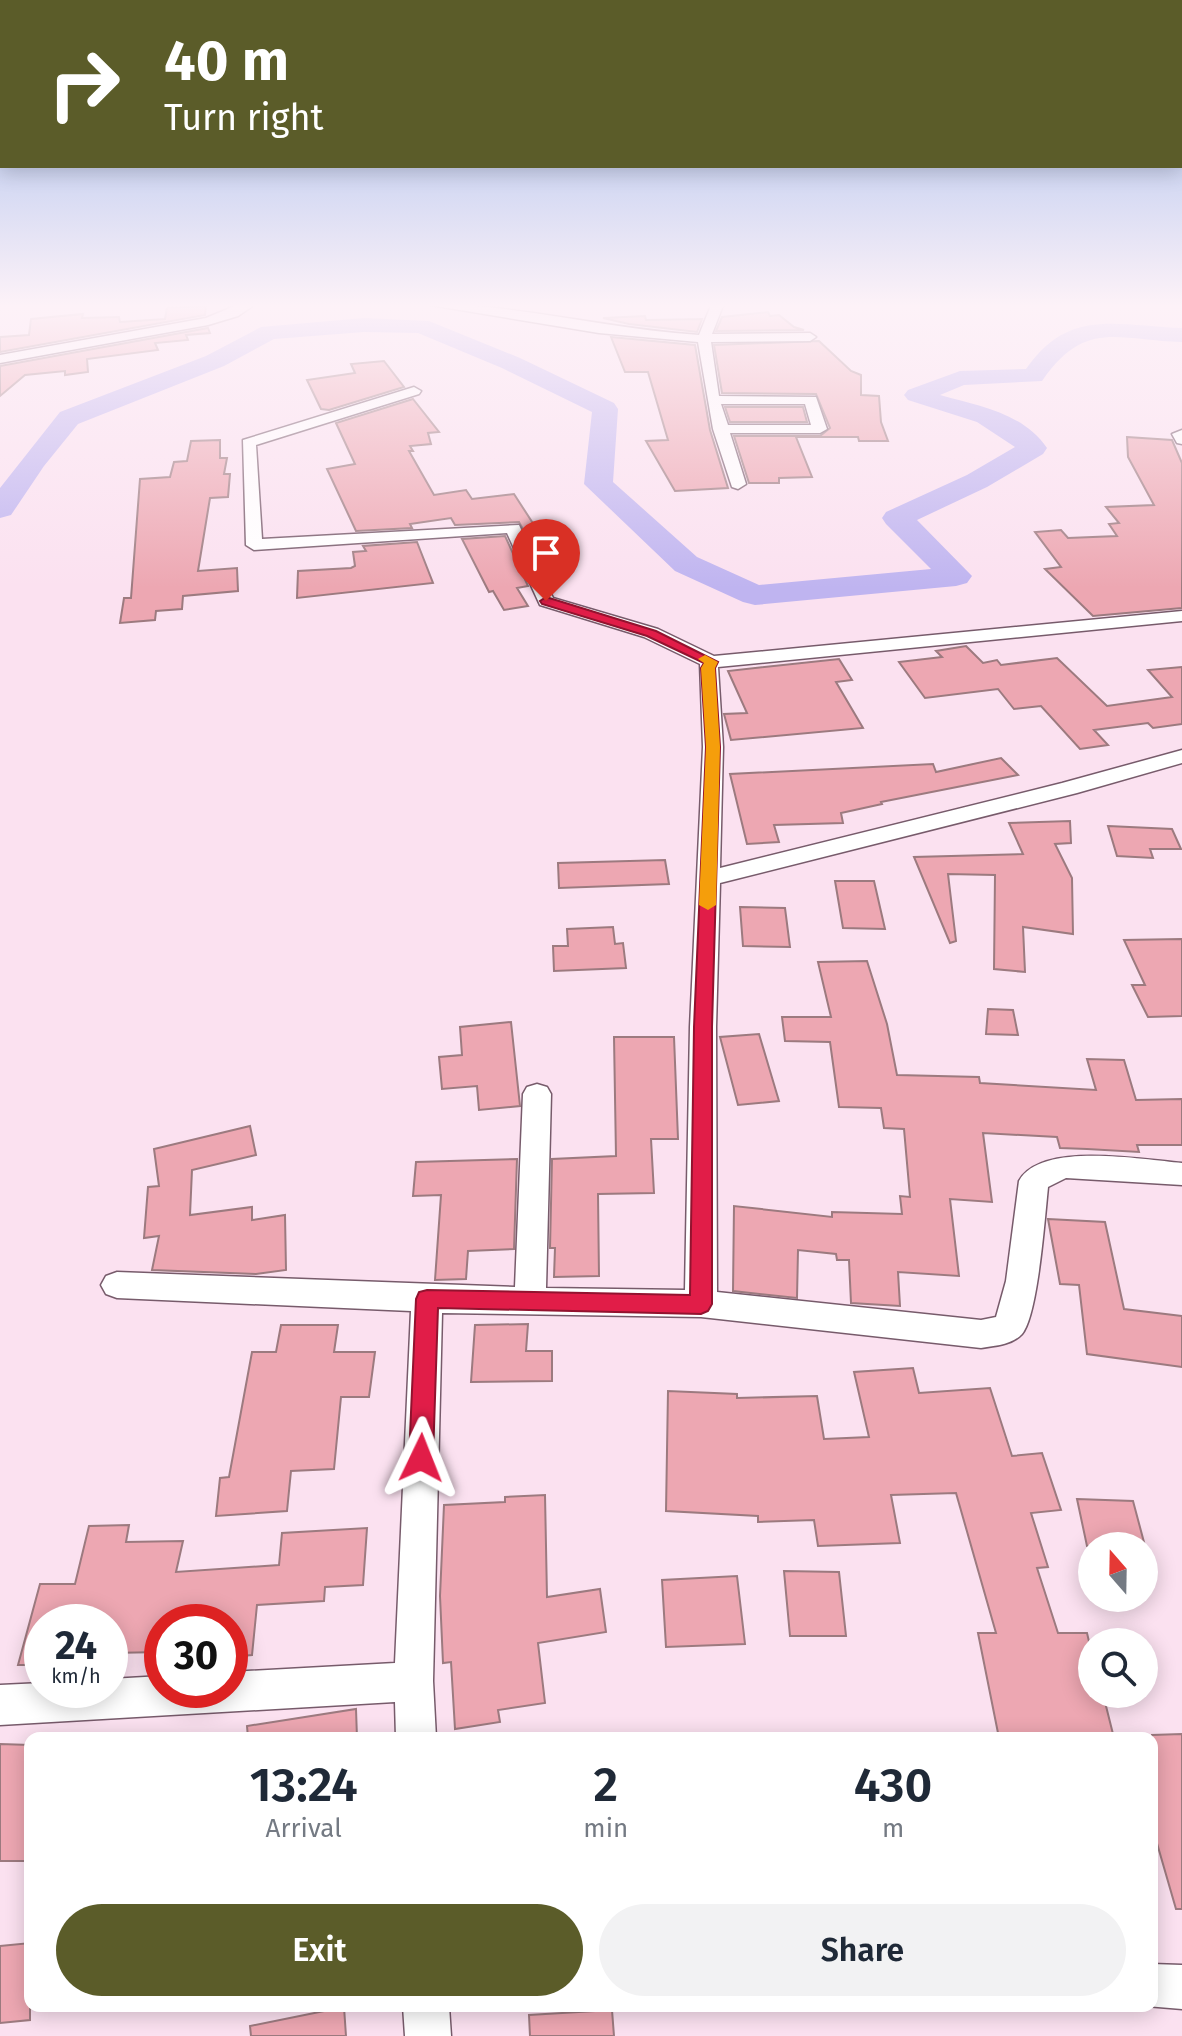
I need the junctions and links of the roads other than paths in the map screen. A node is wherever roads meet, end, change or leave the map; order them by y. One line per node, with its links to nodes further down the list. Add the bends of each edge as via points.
1 (392, 398): 6 (street, via 248,443 254,545 513,528 546,601 651,633)
2 (713, 400): 3 (street); 3 (street, via 811,400 820,429)
3 (720, 429): 4 (street)
4 (738, 484)
5 (1182, 616): 6 (street)
6 (711, 662): 8 (street)
7 (1182, 756): 8 (street)
8 (709, 878): 14 (street)
9 (537, 1094): 13 (street)
10 (1182, 1174): 14 (street, via 1066,1167 1034,1181 1022,1281 1010,1325 998,1332)
11 (117, 1285): 12 (street)
12 (427, 1299): 13 (street); 15 (street)
13 (530, 1299): 14 (street)
14 (701, 1304)
15 (414, 1681): 16 (street); 17 (street)
16 (0, 1705)
17 (416, 1732)
18 (1158, 1986): 19 (street)
19 (1182, 1987)
20 (426, 2012): 21 (street)
21 (428, 2036)

